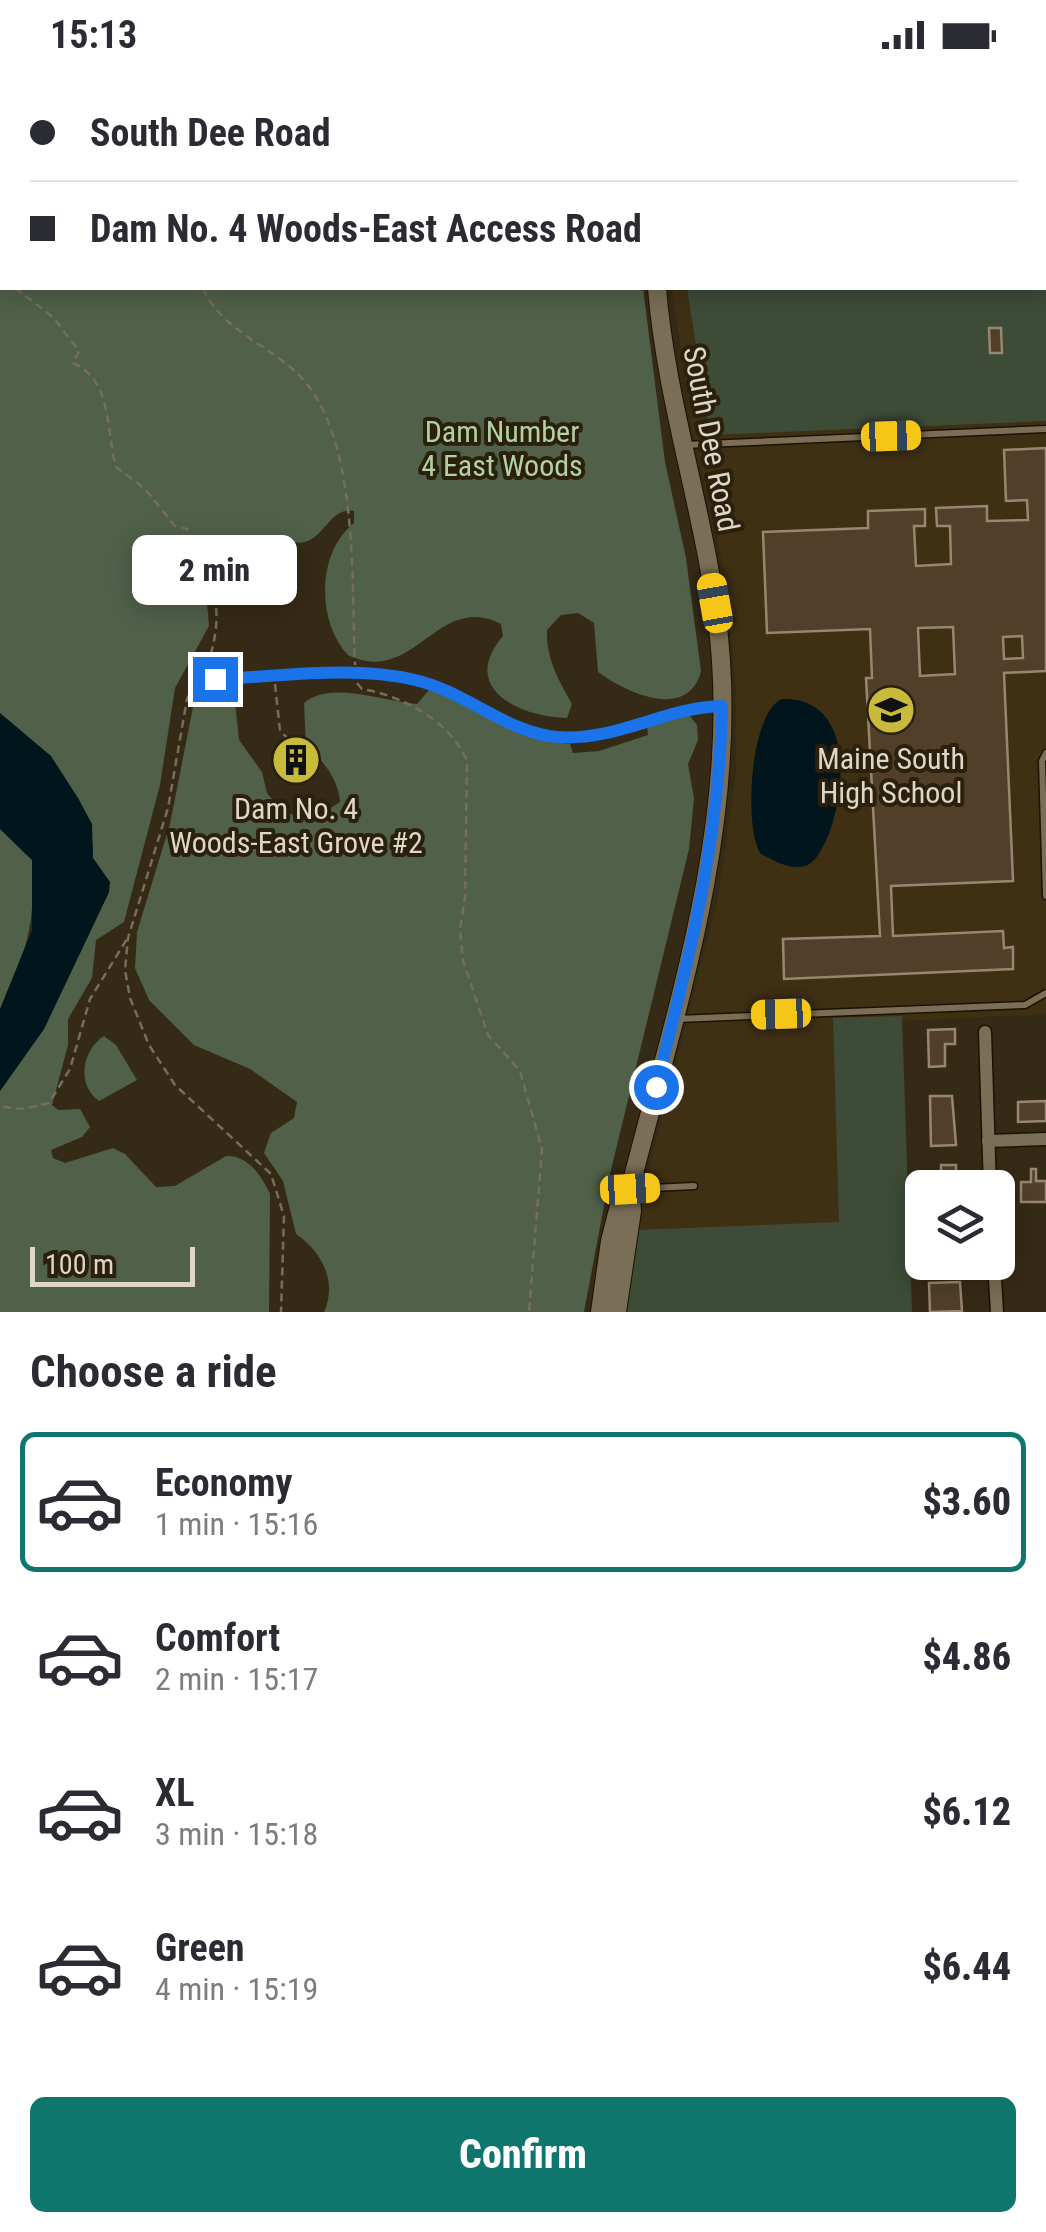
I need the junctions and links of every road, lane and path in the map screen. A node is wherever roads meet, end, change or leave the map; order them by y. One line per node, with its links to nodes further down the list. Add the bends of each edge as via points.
1 (18, 290): 9 (path, via 53,317 79,351 73,363 90,374 112,422 116,467 175,526 187,529 201,556 220,618)
2 (203, 290): 6 (path, via 225,320 298,374 329,429 350,515)
3 (658, 290): 5 (main road, South Dee Road)
4 (1046, 429): 5 (lane)
5 (682, 445): 11 (main road, South Dee Road, via 715,603)
6 (355, 668)
7 (274, 678): 8 (lane); 11 (lane, via 415,680 552,736 606,734 686,708); 12 (path, via 280,730)
8 (215, 679): 9 (path)
9 (202, 680): 15 (path, via 187,698 168,808)
10 (356, 680): 27 (path, via 362,689 410,703 456,743 467,762 463,961 488,1034 520,1071 542,1150)
11 (722, 706): 17 (main road, South Dee Road, via 708,876)
12 (296, 746)
13 (1046, 753): 14 (lane)
14 (1046, 896)
15 (128, 938): 19 (path, via 90,999 70,1070 48,1103); 26 (path, via 130,998 149,1045 175,1085 271,1174 281,1196)
16 (1046, 993): 17 (lane, via 1025,1005)
17 (674, 1019): 24 (main road, South Dee Road)
18 (984, 1032): 21 (street)
19 (3, 1107)
20 (1046, 1139): 21 (street)
21 (988, 1141): 22 (street)
22 (989, 1170)
23 (694, 1186): 24 (lane)
24 (630, 1189): 28 (main road, South Dee Road, via 614,1224); 29 (main road, South Dee Road)
25 (995, 1280): 30 (street)
26 (281, 1312)
27 (529, 1312)
28 (600, 1312)
29 (617, 1312)
30 (996, 1312)

